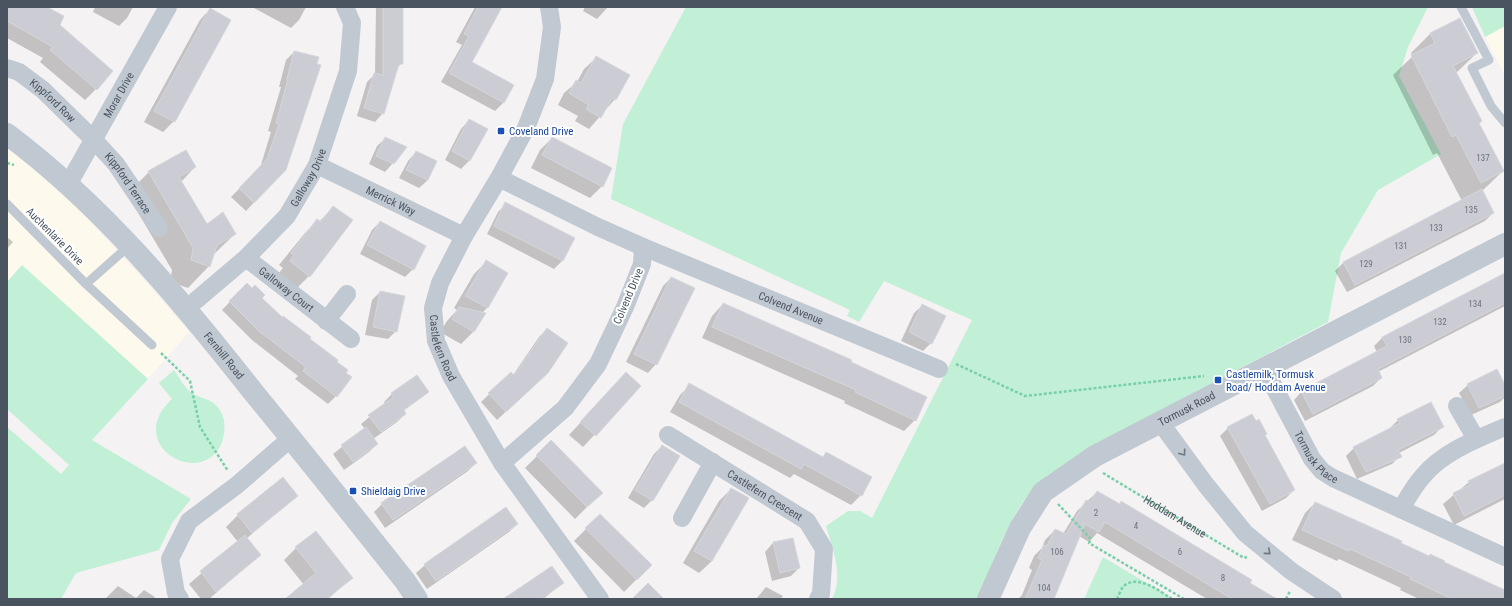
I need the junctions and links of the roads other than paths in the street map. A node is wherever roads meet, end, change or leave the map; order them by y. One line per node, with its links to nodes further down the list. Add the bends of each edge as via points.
1 (168, 7): 8 (street, Morar Drive)
2 (345, 7): 9 (street, Galloway Drive, via 352,23 348,71)
3 (549, 7): 10 (street, Castlefern Road, via 552,27 545,79 526,128)
4 (1461, 7): 6 (lane, via 1489,60 1472,68 1491,106)
5 (7, 68): 8 (street, Kippford Row, via 19,72 43,90)
6 (1505, 123)
7 (7, 134): 11 (street, Fernhill Road)
8 (94, 140): 11 (street, Morar Drive); 13 (street, Kippford Terrace, via 116,164)
9 (317, 166): 14 (street, Merrick Way); 18 (street, Galloway Drive, via 287,216)
10 (499, 178): 14 (street, Castlefern Road); 17 (street)
11 (69, 183): 16 (street, Fernhill Road)
12 (7, 204): 19 (lane, Auchenlarie Drive)
13 (159, 228)
14 (464, 236): 34 (street, Castlefern Road, via 440,283 433,308 436,340 451,376)
15 (1505, 244): 26 (street, Tormusk Road)
16 (130, 245): 19 (lane); 21 (street, Fernhill Road)
17 (643, 247): 25 (street, Colvend Avenue); 34 (street, Colvend Drive, via 642,264 598,364 565,408)
18 (246, 258): 21 (street, Galloway Drive); 22 (street, Galloway Court)
19 (86, 284): 24 (lane, Auchenlarie Drive)
20 (347, 294): 22 (street)
21 (187, 308): 31 (street, Fernhill Road)
22 (326, 321): 23 (street, Galloway Court)
23 (351, 339)
24 (152, 345)
25 (939, 369)
26 (1265, 370): 28 (street, Tormusk Road); 35 (street, Tormusk Place, via 1312,459 1322,471)
27 (1457, 406): 32 (street)
28 (1160, 422): 42 (street, Tormusk Road, via 1086,462 1043,492 1020,528); 43 (street, one-way to 43, via 1245,533 1291,571)
29 (1505, 427): 32 (street)
30 (668, 435): 33 (street, Castlefern Crescent)
31 (291, 438): 38 (street, via 237,485 189,521 170,559 176,594); 39 (street, Fernhill Road)
32 (1476, 440): 35 (street, via 1436,463 1413,488)
33 (713, 462): 36 (street); 41 (street, Castlefern Crescent, via 807,521 824,549 821,594)
34 (502, 463): 40 (street, Castlefern Road)
35 (1401, 509): 37 (street, Tormusk Place)
36 (682, 518)
37 (1505, 557)
38 (180, 599)
39 (417, 599)
40 (600, 599)
41 (818, 599)
42 (988, 599)
43 (1333, 599)

